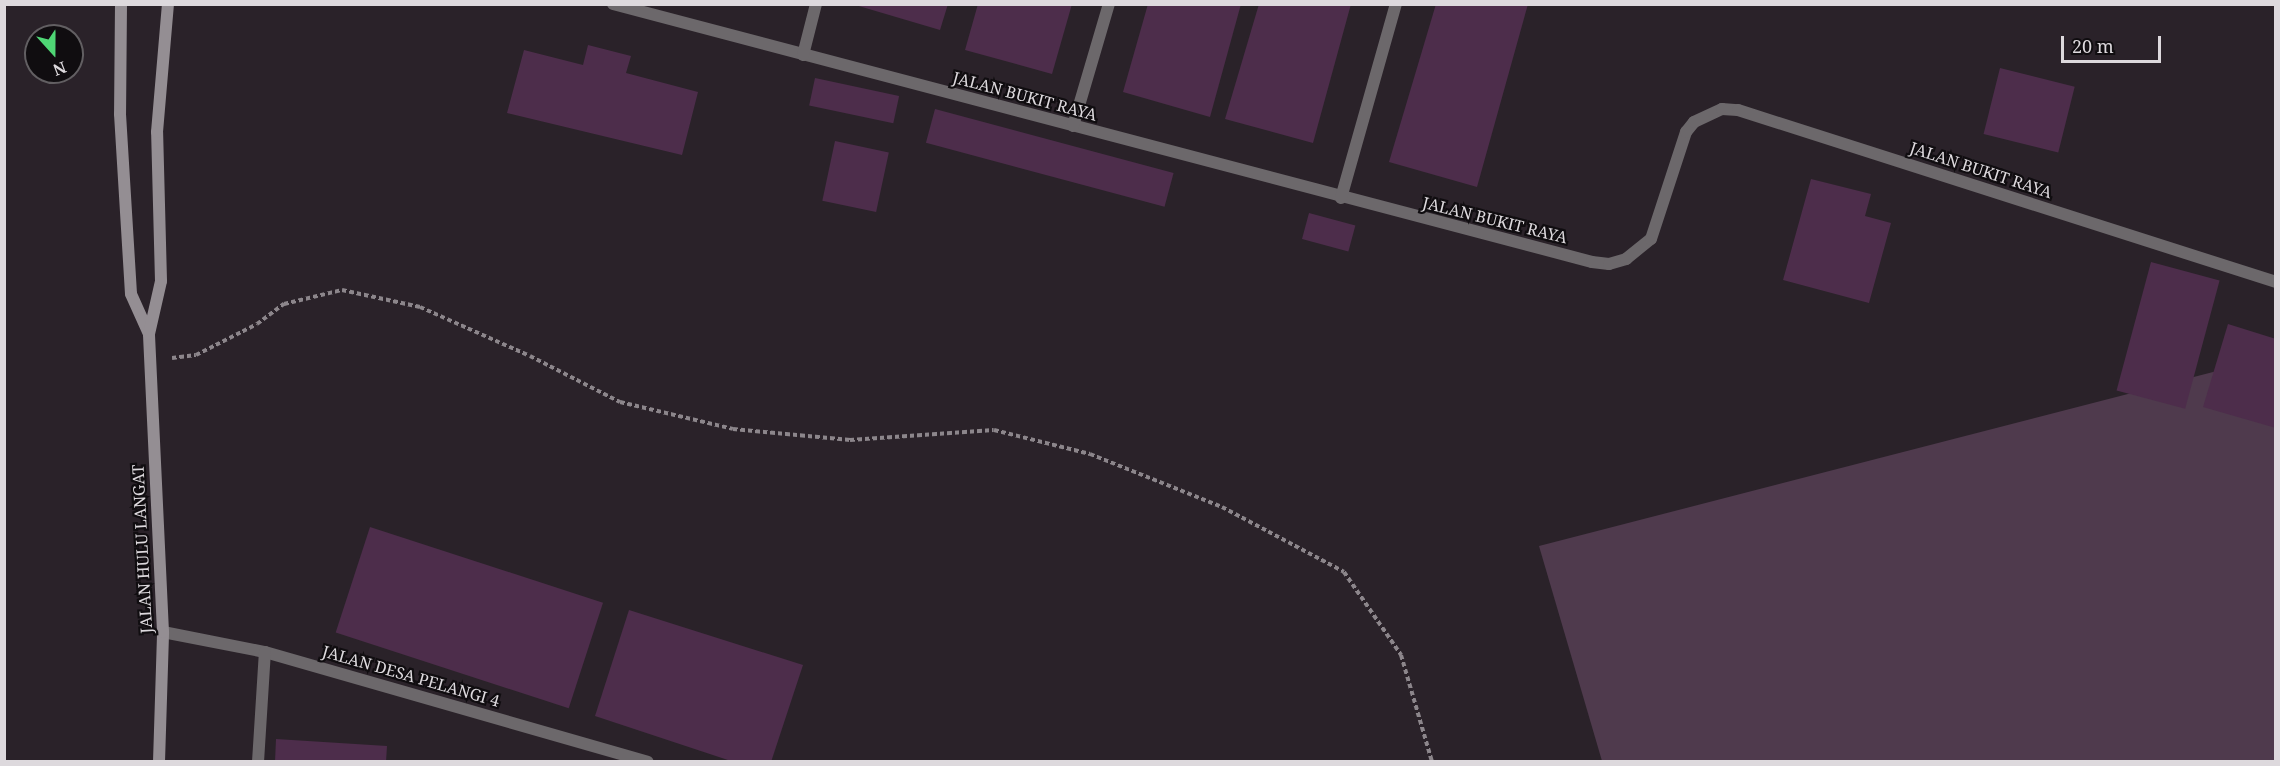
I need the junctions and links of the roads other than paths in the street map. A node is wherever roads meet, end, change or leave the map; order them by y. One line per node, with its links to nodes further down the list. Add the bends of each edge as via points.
1 (122, 4): 11 (main road, JALAN HULU LANGAT, via 120,114 131,294)
2 (168, 4): 11 (main road, JALAN HULU LANGAT, via 157,132 161,281)
3 (613, 4): 7 (street, JALAN BUKIT RAYA)
4 (816, 4): 7 (street)
5 (1109, 4): 8 (street)
6 (1396, 4): 9 (street)
7 (803, 55): 8 (street, JALAN BUKIT RAYA)
8 (1073, 126): 9 (street, JALAN BUKIT RAYA)
9 (1341, 198): 10 (street, JALAN BUKIT RAYA, via 1609,264 1626,259 1651,239 1686,132 1694,122 1708,113 1738,110)
10 (2276, 282)
11 (149, 334): 12 (main road, JALAN HULU LANGAT)
12 (163, 633): 13 (street, JALAN DESA PELANGI 4); 14 (main road, JALAN HULU LANGAT)
13 (265, 652): 15 (street); 16 (street, JALAN DESA PELANGI 4)
14 (159, 762)
15 (258, 762)
16 (648, 762)

